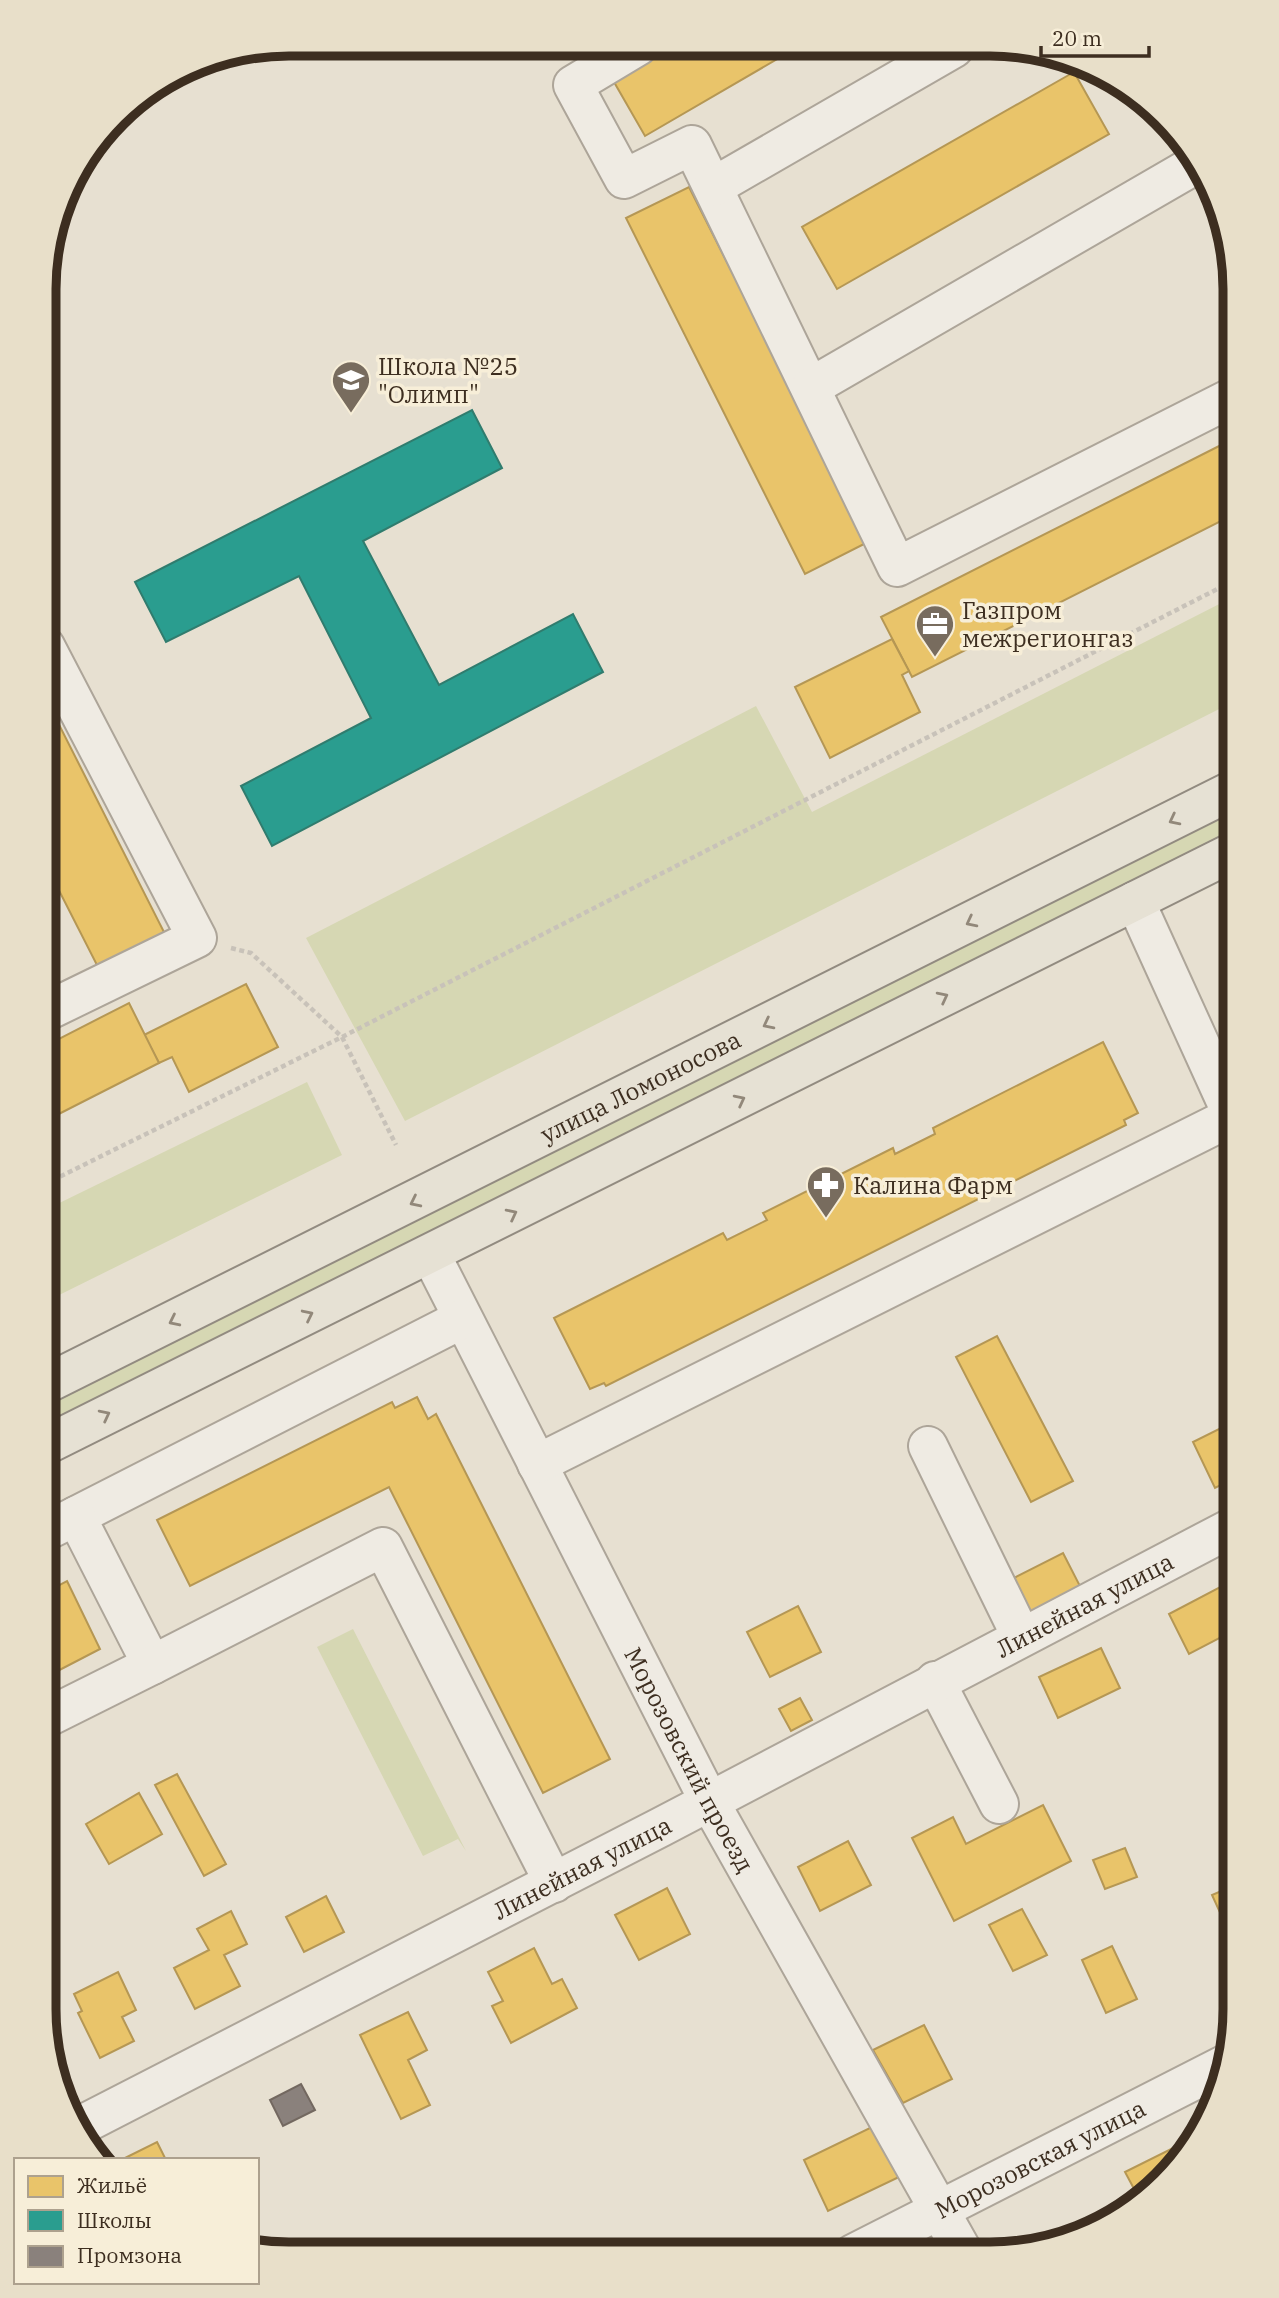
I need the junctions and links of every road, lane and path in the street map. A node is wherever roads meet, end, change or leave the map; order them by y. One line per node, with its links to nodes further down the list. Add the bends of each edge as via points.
1 (621, 56): 4 (street, via 573,85 624,179 692,145)
2 (940, 56): 4 (street)
3 (1189, 168): 5 (street)
4 (713, 187): 5 (street)
5 (811, 387): 6 (street, via 897,567)
6 (1223, 402)
7 (1223, 586): 14 (path)
8 (56, 667): 12 (street)
9 (1223, 795): 21 (main road, улица Ломоносова, one-way to 21)
10 (1223, 857): 11 (main road)
11 (1135, 901): 15 (street); 19 (main road, one-way to 11)
12 (197, 939): 13 (street); 14 (path, via 251,953)
13 (56, 1007)
14 (342, 1037): 17 (path); 18 (path)
15 (1223, 1094)
16 (1223, 1123): 24 (street)
17 (396, 1145)
18 (56, 1179)
19 (431, 1255): 20 (street, Морозовский проезд); 22 (main road, one-way to 19)
20 (462, 1319): 24 (street, Морозовский проезд); 25 (street)
21 (56, 1379)
22 (56, 1440)
23 (928, 1446): 27 (street)
24 (537, 1464): 31 (street, Морозовский проезд)
25 (60, 1524): 28 (street)
26 (1223, 1531): 27 (street, Линейная улица)
27 (1021, 1636): 29 (street, Линейная улица)
28 (152, 1665): 30 (street); 33 (street, via 383,1547)
29 (935, 1681): 31 (street, Линейная улица); 32 (street)
30 (56, 1713)
31 (709, 1801): 33 (street, Линейная улица); 36 (street, Морозовский проезд)
32 (999, 1804)
33 (554, 1883): 35 (street, Линейная улица)
34 (1215, 2070): 36 (street, Морозовская улица)
35 (86, 2123)
36 (941, 2209): 37 (street, Морозовская улица); 38 (street, Морозовский проезд)
37 (884, 2242)
38 (958, 2242)

